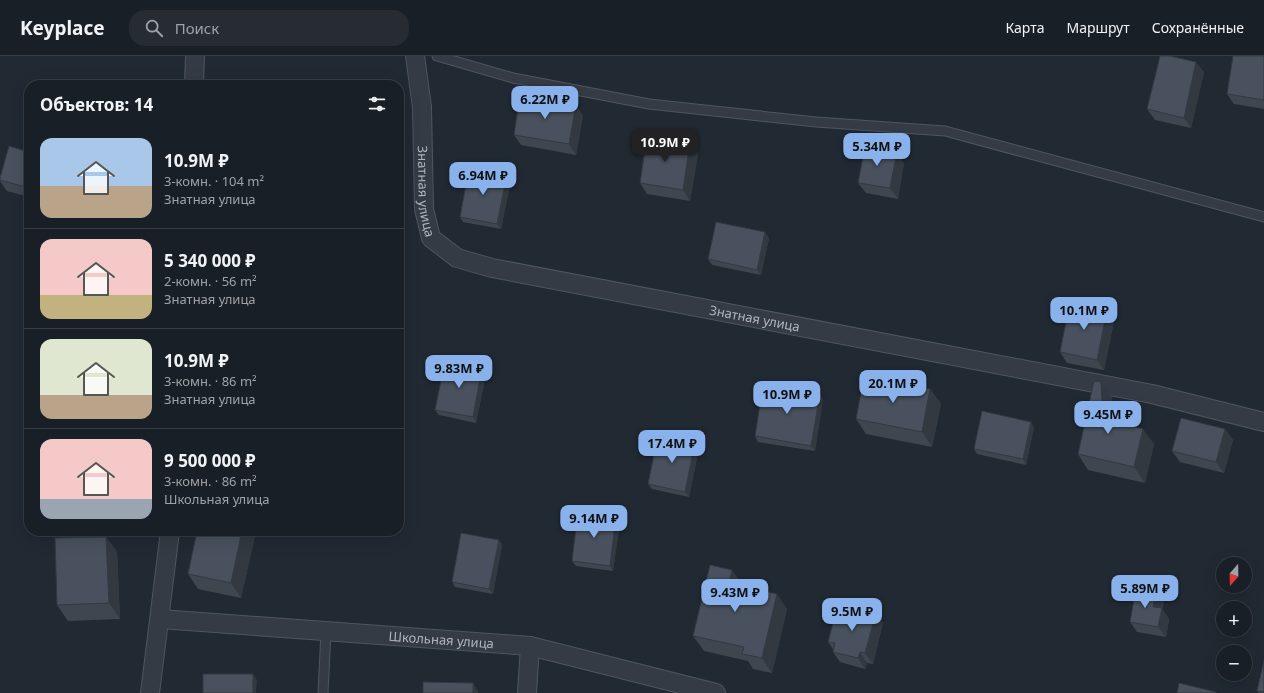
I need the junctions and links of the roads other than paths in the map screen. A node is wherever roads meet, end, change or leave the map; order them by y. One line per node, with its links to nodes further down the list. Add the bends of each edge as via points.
1 (195, 56): 4 (street)
2 (415, 56): 6 (street, Знатная улица, via 422,107 424,209 431,238 457,258 492,268 1152,394)
3 (438, 56): 5 (lane, via 513,78 649,104 816,122 945,131)
4 (194, 80)
5 (1264, 217)
6 (1264, 422)
7 (169, 536): 8 (street)
8 (160, 619): 9 (street, Школьная улица); 11 (street)
9 (326, 631): 10 (street, Школьная улица); 12 (lane)
10 (530, 646): 13 (street); 14 (street, Школьная улица)
11 (150, 693)
12 (323, 693)
13 (527, 693)
14 (716, 693)

